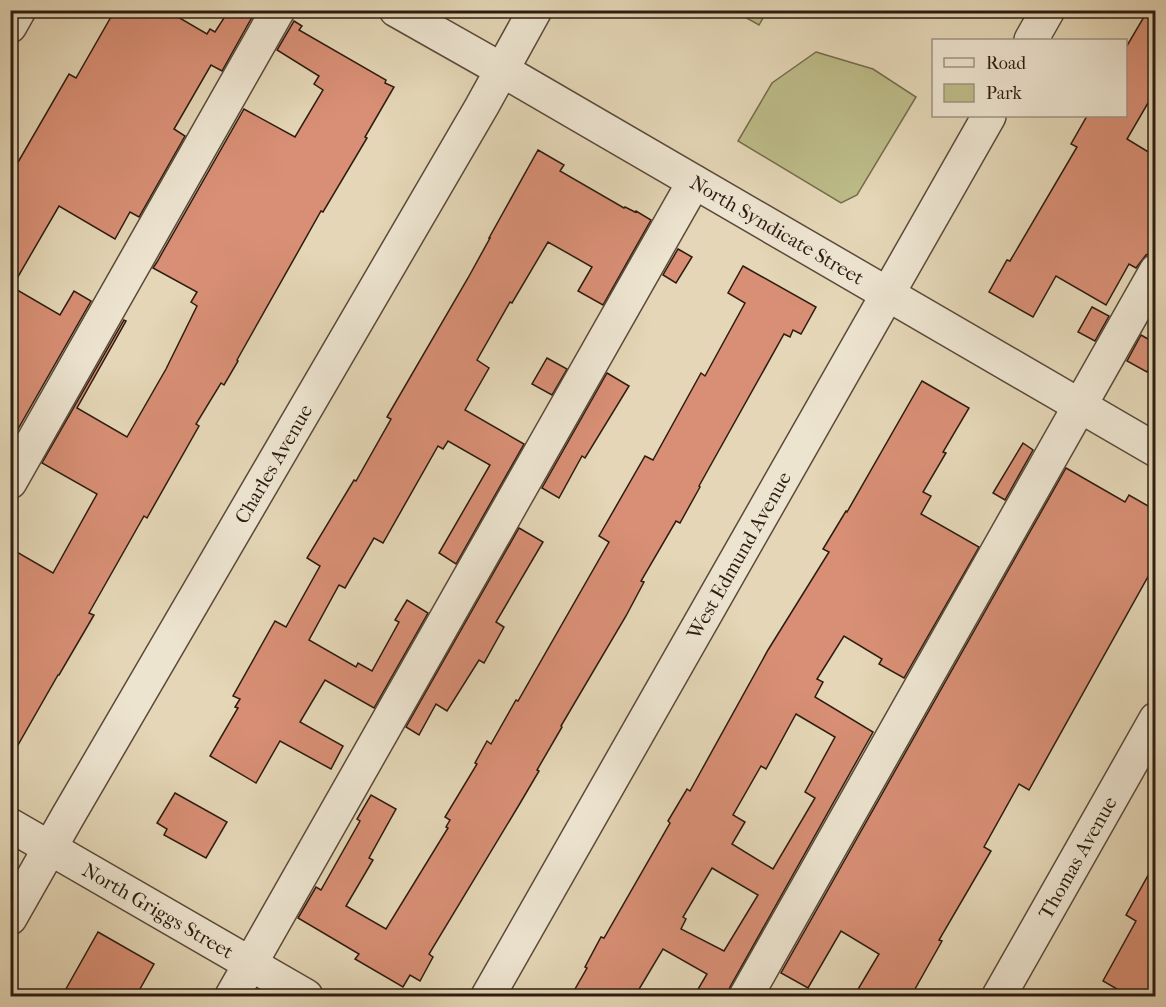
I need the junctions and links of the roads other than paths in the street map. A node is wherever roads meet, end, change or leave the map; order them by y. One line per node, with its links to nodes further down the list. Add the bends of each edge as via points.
1 (20, 10): 6 (street)
2 (278, 10): 15 (street)
3 (396, 10): 8 (street, North Syndicate Street)
4 (536, 10): 8 (street, Charles Avenue)
5 (1048, 10): 7 (street)
6 (10, 26)
7 (1032, 39)
8 (502, 70): 10 (street, North Syndicate Street); 18 (street, Charles Avenue)
9 (988, 117): 12 (street, West Edmund Avenue)
10 (694, 182): 12 (street, North Syndicate Street); 20 (street)
11 (1155, 271): 13 (street)
12 (888, 293): 13 (street, North Syndicate Street); 23 (street, West Edmund Avenue)
13 (1079, 405): 14 (street, North Syndicate Street); 24 (street)
14 (1155, 450)
15 (10, 483)
16 (1155, 719): 25 (street, Thomas Avenue)
17 (10, 825): 18 (street, North Griggs Street)
18 (50, 848): 19 (street, Charles Avenue); 20 (street, North Griggs Street)
19 (10, 918)
20 (250, 964): 21 (street); 22 (street, North Griggs Street)
21 (232, 996)
22 (306, 996)
23 (488, 996)
24 (746, 996)
25 (999, 996)

